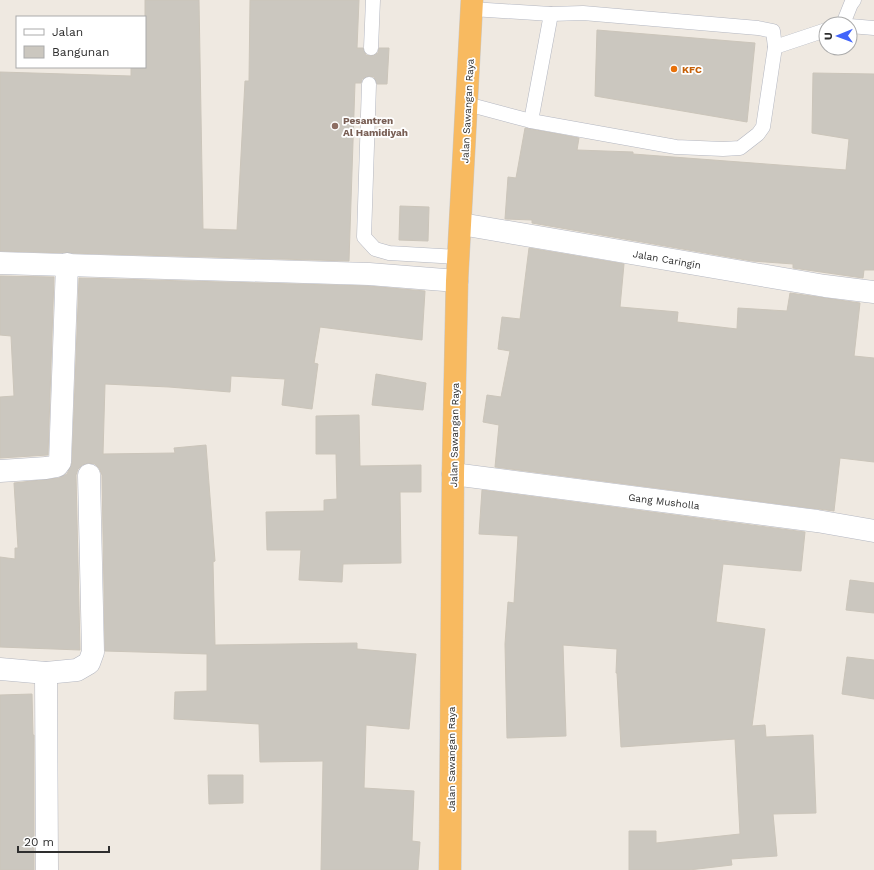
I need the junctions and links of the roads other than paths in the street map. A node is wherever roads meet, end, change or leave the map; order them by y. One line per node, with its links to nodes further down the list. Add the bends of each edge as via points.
1 (373, 0): 10 (lane)
2 (854, 0): 5 (lane)
3 (472, 5): 4 (lane); 12 (highway, Jalan Sawangan Raya)
4 (551, 14): 9 (lane, via 583,13 758,28 773,31); 13 (lane)
5 (846, 16)
6 (858, 27): 7 (lane)
7 (874, 28)
8 (818, 33): 9 (lane)
9 (775, 47): 13 (lane, via 763,127 740,148 676,147)
10 (371, 48)
11 (369, 84): 15 (lane, via 364,237 375,249 389,253)
12 (467, 104): 13 (lane); 14 (highway, Jalan Sawangan Raya)
13 (531, 121)
14 (461, 224): 15 (highway, Jalan Sawangan Raya); 19 (street, Jalan Caringin, via 825,286)
15 (458, 257): 18 (highway, Jalan Sawangan Raya)
16 (0, 263): 17 (street)
17 (67, 264): 18 (street, via 369,274); 20 (street, via 60,462 57,466 46,468)
18 (457, 281): 21 (highway, Jalan Sawangan Raya)
19 (874, 292)
20 (0, 471)
21 (453, 474): 23 (street, Gang Musholla, via 809,520); 27 (highway, Jalan Sawangan Raya)
22 (89, 475): 25 (street, via 93,652 89,663 77,670)
23 (874, 531)
24 (0, 669): 25 (street)
25 (46, 672): 26 (street)
26 (46, 870)
27 (450, 870)

